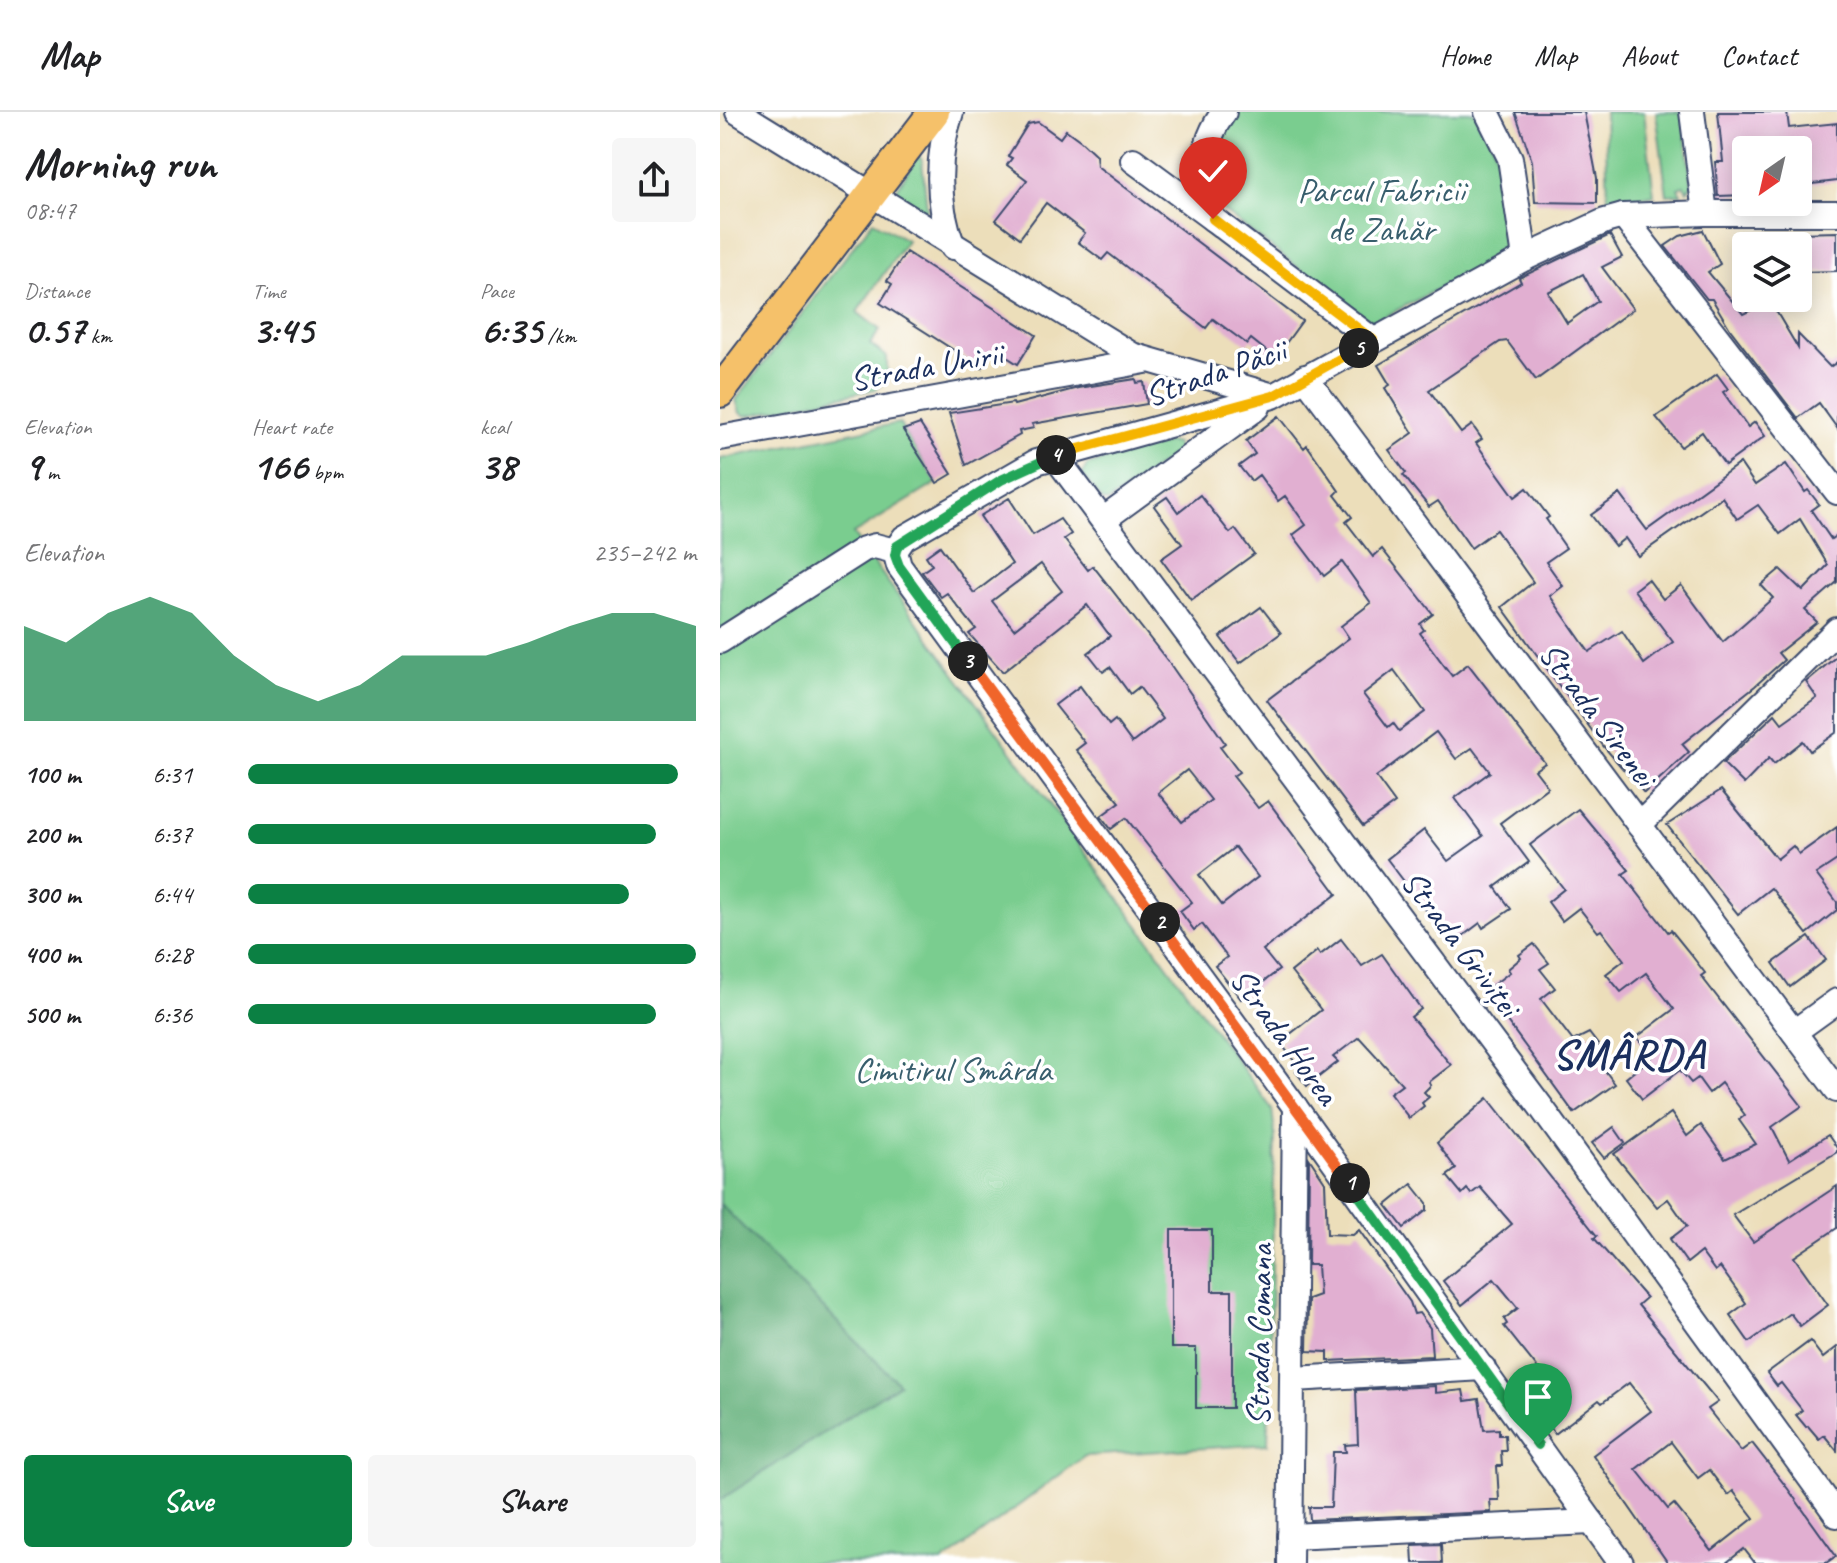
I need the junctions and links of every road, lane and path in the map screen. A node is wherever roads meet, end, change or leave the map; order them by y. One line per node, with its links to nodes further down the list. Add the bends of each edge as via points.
1 (738, 112): 8 (street)
2 (934, 112): 8 (main road)
3 (951, 112): 13 (street, via 939,176)
4 (1224, 112): 12 (street, via 1202,170)
5 (1487, 112): 14 (street, via 1510,158)
6 (1692, 112): 9 (street)
7 (1133, 160): 12 (street)
8 (870, 196): 13 (street); 18 (main road)
9 (1705, 213): 10 (street, Strada Păcii); 11 (street, Strada Păcii)
10 (1837, 213)
11 (1623, 216): 14 (street, Strada Păcii); 22 (street)
12 (1213, 219): 15 (street)
13 (953, 247): 16 (street)
14 (1525, 258): 15 (street, Strada Păcii)
15 (1373, 340): 17 (street, Strada Păcii)
16 (1145, 361): 19 (street); 20 (street, Strada Unirii)
17 (1305, 377): 19 (street, Strada Păcii); 27 (street, Strada Sirenei)
18 (720, 392)
19 (1273, 396): 21 (street, Strada Păcii); 23 (street)
20 (720, 438)
21 (1054, 455): 23 (street, Strada Griviței); 24 (street, Strada Păcii, via 904,538)
22 (1837, 492)
23 (1103, 520): 34 (street, Strada Griviței, via 1541,1107)
24 (895, 551): 26 (street, via 864,549); 31 (street, Strada Horea, via 899,566)
25 (1837, 630): 27 (street)
26 (720, 641)
27 (1639, 825): 29 (street, Strada Sirenei)
28 (1837, 1001): 29 (street)
29 (1794, 1032): 30 (street, Strada Sirenei)
30 (1837, 1090)
31 (1295, 1107): 32 (street, Strada Horea); 33 (street, Strada Comana)
32 (1483, 1368): 33 (street); 35 (street, Strada Horea)
33 (1294, 1379): 36 (street, Strada Comana)
34 (1837, 1515)
35 (1592, 1522): 36 (street); 38 (street, Strada Horea)
36 (1290, 1536): 37 (street, Strada Comana)
37 (1290, 1563)
38 (1621, 1563)

